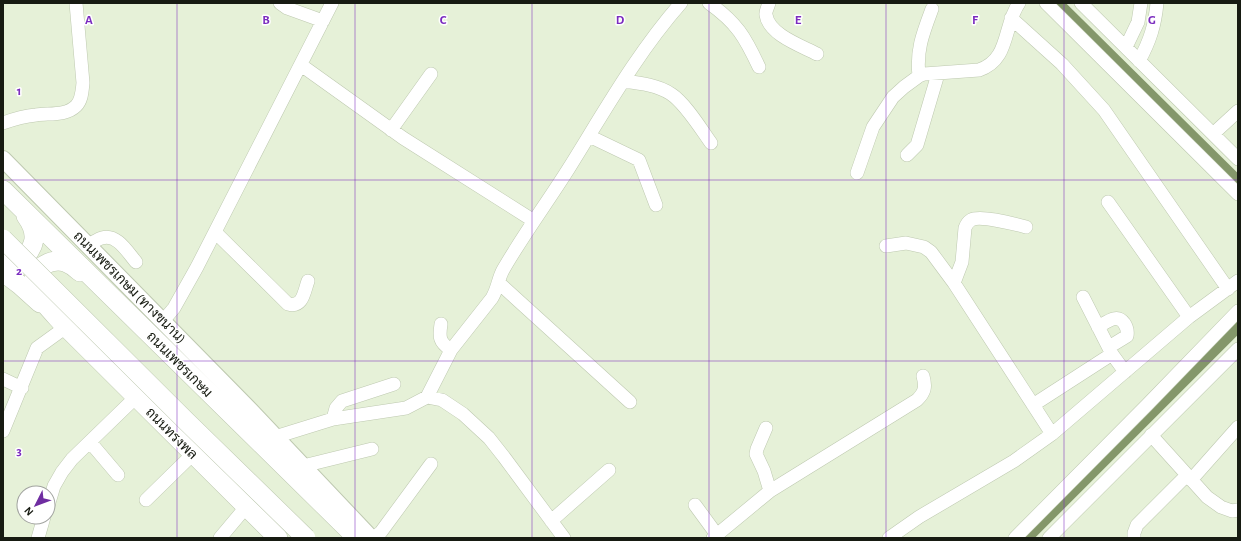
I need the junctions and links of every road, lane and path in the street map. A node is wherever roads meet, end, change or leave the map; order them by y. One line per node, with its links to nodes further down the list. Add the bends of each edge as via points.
1 (76, 3): 25 (street, via 83,83 82,96 76,106 65,112 36,115)
2 (280, 3): 14 (street)
3 (332, 3): 14 (street)
4 (681, 3): 23 (street, via 648,44)
5 (709, 3): 19 (street, via 738,27)
6 (769, 3): 16 (street, via 766,14 777,33)
7 (1019, 3): 13 (street)
8 (1046, 3): 34 (street)
9 (1141, 3): 15 (street, via 1138,22)
10 (1157, 3): 17 (street, via 1155,23)
11 (1084, 4): 15 (street)
12 (932, 9): 22 (street, via 919,52)
13 (1012, 18): 21 (street, via 1000,53 988,68); 50 (street, via 1062,64 1104,110)
14 (323, 21): 18 (street)
15 (1126, 47): 17 (street)
16 (817, 54)
17 (1139, 61): 27 (street)
18 (301, 65): 26 (street); 40 (street)
19 (759, 67)
20 (431, 74): 26 (street)
21 (938, 74): 22 (street); 30 (street, via 917,145)
22 (919, 76): 33 (street, via 884,108 873,127)
23 (623, 81): 28 (street); 29 (street, via 660,88 672,94)
24 (1238, 111): 27 (street)
25 (3, 123)
26 (391, 130): 38 (street)
27 (1213, 134): 32 (street)
28 (589, 136): 37 (street, via 638,160); 38 (street)
29 (711, 143)
30 (907, 155)
31 (3, 159): 42 (main road, ถนนเพชรเกษม (ทางขนาน))
32 (1238, 159)
33 (857, 173)
34 (1238, 194)
35 (9, 196): 44 (highway, via 31,224 34,241 29,254 20,262); 51 (highway, ถนนเพชรเกษม)
36 (1108, 202): 54 (street)
37 (656, 205)
38 (534, 221): 49 (street, via 502,272)
39 (1026, 227): 48 (street, via 978,218 967,223 962,262)
40 (215, 232): 47 (street, via 288,304 298,304 302,301); 55 (street, via 174,308)
41 (3, 239): 98 (highway, bridge)
42 (88, 245): 45 (street, via 102,238 113,238); 55 (main road, ถนนเพชรเกษม (ทางขนาน))
43 (886, 246): 48 (street, via 906,243 924,247 931,252)
44 (3, 260)
45 (136, 262)
46 (3, 272): 57 (highway, ถนนทรงพล)
47 (308, 281)
48 (954, 283): 70 (street)
49 (499, 284): 60 (street, via 492,298); 69 (street)
50 (1233, 285): 54 (street)
51 (107, 292): 57 (highway, via 64,262 46,263 39,268 34,278 34,287); 99 (highway, ถนนเพชรเกษม)
52 (1083, 297): 58 (street)
53 (1238, 311): 104 (street)
54 (1189, 317): 62 (street)
55 (163, 321): 77 (main road, ถนนเพชรเกษม (ทางขนาน))
56 (440, 324): 60 (street, via 441,340)
57 (64, 325): 66 (street, via 37,348); 67 (highway, ถนนทรงพล)
58 (1098, 327): 61 (street); 61 (street, via 1117,318 1122,319 1127,326 1127,336)
59 (1238, 349): 76 (street)
60 (451, 350): 68 (street)
61 (1111, 351): 62 (street); 70 (street)
62 (1125, 372): 75 (street)
63 (923, 376): 87 (street, via 925,391 917,400)
64 (3, 379): 66 (street)
65 (394, 384): 71 (street, via 342,401 336,408)
66 (22, 388): 74 (street)
67 (136, 397): 78 (street); 80 (highway, ถนนทรงพล)
68 (427, 397): 71 (street, via 406,408); 92 (street, via 442,400 475,425 504,457)
69 (630, 402)
70 (1033, 405): 75 (street)
71 (334, 419): 77 (street)
72 (766, 428): 87 (street, via 756,454)
73 (1237, 430): 85 (street)
74 (3, 431)
75 (1052, 434): 103 (street, via 1014,461)
76 (1151, 435): 85 (street); 105 (street)
77 (275, 437): 82 (main road, ถนนเพชรเกษม (ทางขนาน))
78 (90, 442): 84 (street); 86 (street, via 72,459)
79 (372, 449): 82 (street)
80 (193, 454): 88 (street); 90 (highway, ถนนทรงพล)
81 (431, 464): 101 (street)
82 (303, 466): 100 (main road, ถนนเพชรเกษม (ทางขนาน))
83 (609, 470): 92 (street)
84 (118, 476)
85 (1189, 477): 91 (street, via 1221,508); 106 (street, via 1137,525)
86 (55, 485)
87 (770, 491): 94 (street)
88 (146, 500)
89 (695, 505): 94 (street)
90 (246, 507): 96 (street); 97 (highway, ถนนทรงพล)
91 (1238, 510)
92 (551, 521): 102 (street)
93 (42, 525): 95 (street)
94 (715, 536)
95 (38, 538)
96 (220, 538)
97 (278, 538)
98 (306, 538)
99 (357, 538)
100 (371, 538)
101 (374, 538)
102 (564, 538)
103 (889, 538)
104 (1015, 538)
105 (1049, 538)
106 (1134, 538)

